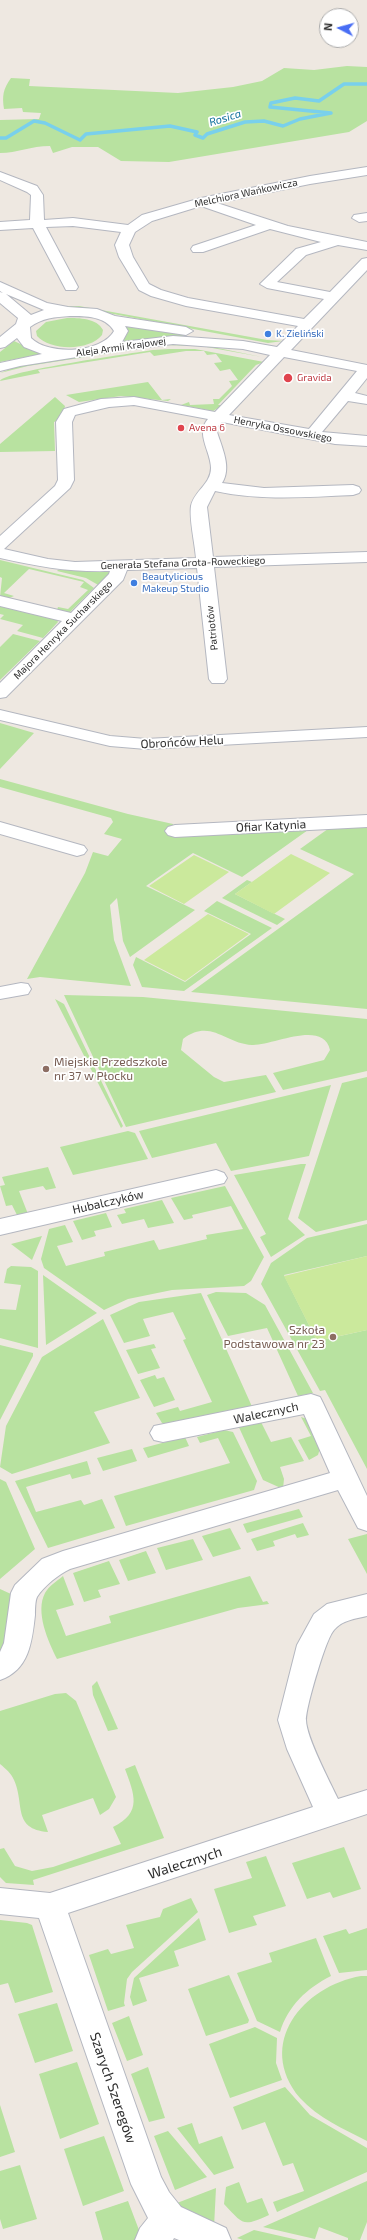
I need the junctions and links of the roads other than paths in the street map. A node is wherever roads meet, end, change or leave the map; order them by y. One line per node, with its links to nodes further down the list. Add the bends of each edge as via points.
1 (367, 171): 3 (street, Melchiora Wańkowicza, via 317,178)
2 (0, 176): 4 (street, via 32,189 38,195)
3 (201, 202): 5 (street); 7 (street, Melchiora Wańkowicza, via 147,218)
4 (36, 223): 6 (street); 7 (street, via 73,222); 13 (street)
5 (268, 225): 8 (street); 10 (street)
6 (0, 226)
7 (130, 229): 18 (street, via 122,245 123,251 144,287 186,302)
8 (335, 241): 9 (street); 15 (street, via 300,252 267,284)
9 (367, 246)
10 (198, 249)
11 (367, 262): 15 (street, Patriotów)
12 (0, 286): 16 (street, via 43,306)
13 (71, 287)
14 (0, 296): 19 (street, via 25,317)
15 (334, 297): 18 (street, Patriotów)
16 (66, 311): 17 (street, Aleja Armii Krajowej, via 88,312); 19 (street, via 45,314)
17 (110, 319): 21 (street, Aleja Armii Krajowej, via 210,335); 22 (street, via 120,326 119,335 109,345)
18 (308, 324): 23 (street, Patriotów)
19 (24, 326): 20 (street); 24 (street, via 23,337 32,346)
20 (0, 344)
21 (243, 346): 22 (street, Aleja Armii Krajowej, via 173,340); 23 (street, Aleja Armii Krajowej)
22 (92, 350): 24 (street, Aleja Armii Krajowej)
23 (280, 352): 26 (street, Aleja Armii Krajowej); 29 (street, Patriotów)
24 (72, 354): 25 (street, Aleja Armii Krajowej)
25 (0, 367)
26 (367, 369): 27 (street)
27 (345, 396): 28 (street); 30 (street)
28 (367, 400)
29 (220, 416): 30 (street, Henryka Ossowskiego); 32 (street, Patriotów, via 210,426 209,432 218,472 217,480); 34 (street, Henryka Ossowskiego, via 121,400 69,412 64,422 64,484)
30 (312, 435): 31 (street, Henryka Ossowskiego)
31 (367, 441)
32 (212, 486): 33 (street, via 256,494); 37 (street, Patriotów, via 201,496 199,507)
33 (352, 490)
34 (0, 545)
35 (0, 553): 38 (street, Generała Stefana Grota-Roweckiego, via 55,566)
36 (367, 558): 37 (street, Generała Stefana Grota-Roweckiego)
37 (205, 562): 38 (street, Generała Stefana Grota-Roweckiego); 41 (street, Patriotów)
38 (120, 565): 40 (street, Majora Henryka Sucharskiego, via 119,574)
39 (0, 601): 40 (street)
40 (75, 619): 42 (street, Majora Henryka Sucharskiego)
41 (218, 679)
42 (0, 693)
43 (0, 716): 44 (street, Obrońców Helu, via 124,744)
44 (367, 732)
45 (367, 821): 47 (street, Ofiar Katynia)
46 (0, 828): 48 (street)
47 (175, 831)
48 (77, 850)
49 (21, 989): 50 (street)
50 (0, 993)
51 (216, 1178): 52 (street, Hubalczyków)
52 (0, 1227)
53 (163, 1433): 54 (street, Walecznych, via 238,1420 311,1403)
54 (345, 1478): 55 (street, Walecznych); 57 (street, via 51,1566 24,1593 18,1643 12,1657)
55 (367, 1521)
56 (367, 1604): 59 (street, via 337,1612 324,1622 311,1645 292,1720 301,1749)
57 (0, 1669)
58 (367, 1802): 59 (street, Walecznych)
59 (331, 1814): 61 (street, Walecznych)
60 (0, 1901): 61 (street, Walecznych)
61 (50, 1906): 62 (street, Szarych Szeregów, via 147,2184 157,2203)
62 (161, 2229): 63 (street, Szarych Szeregów)
63 (214, 2240)

